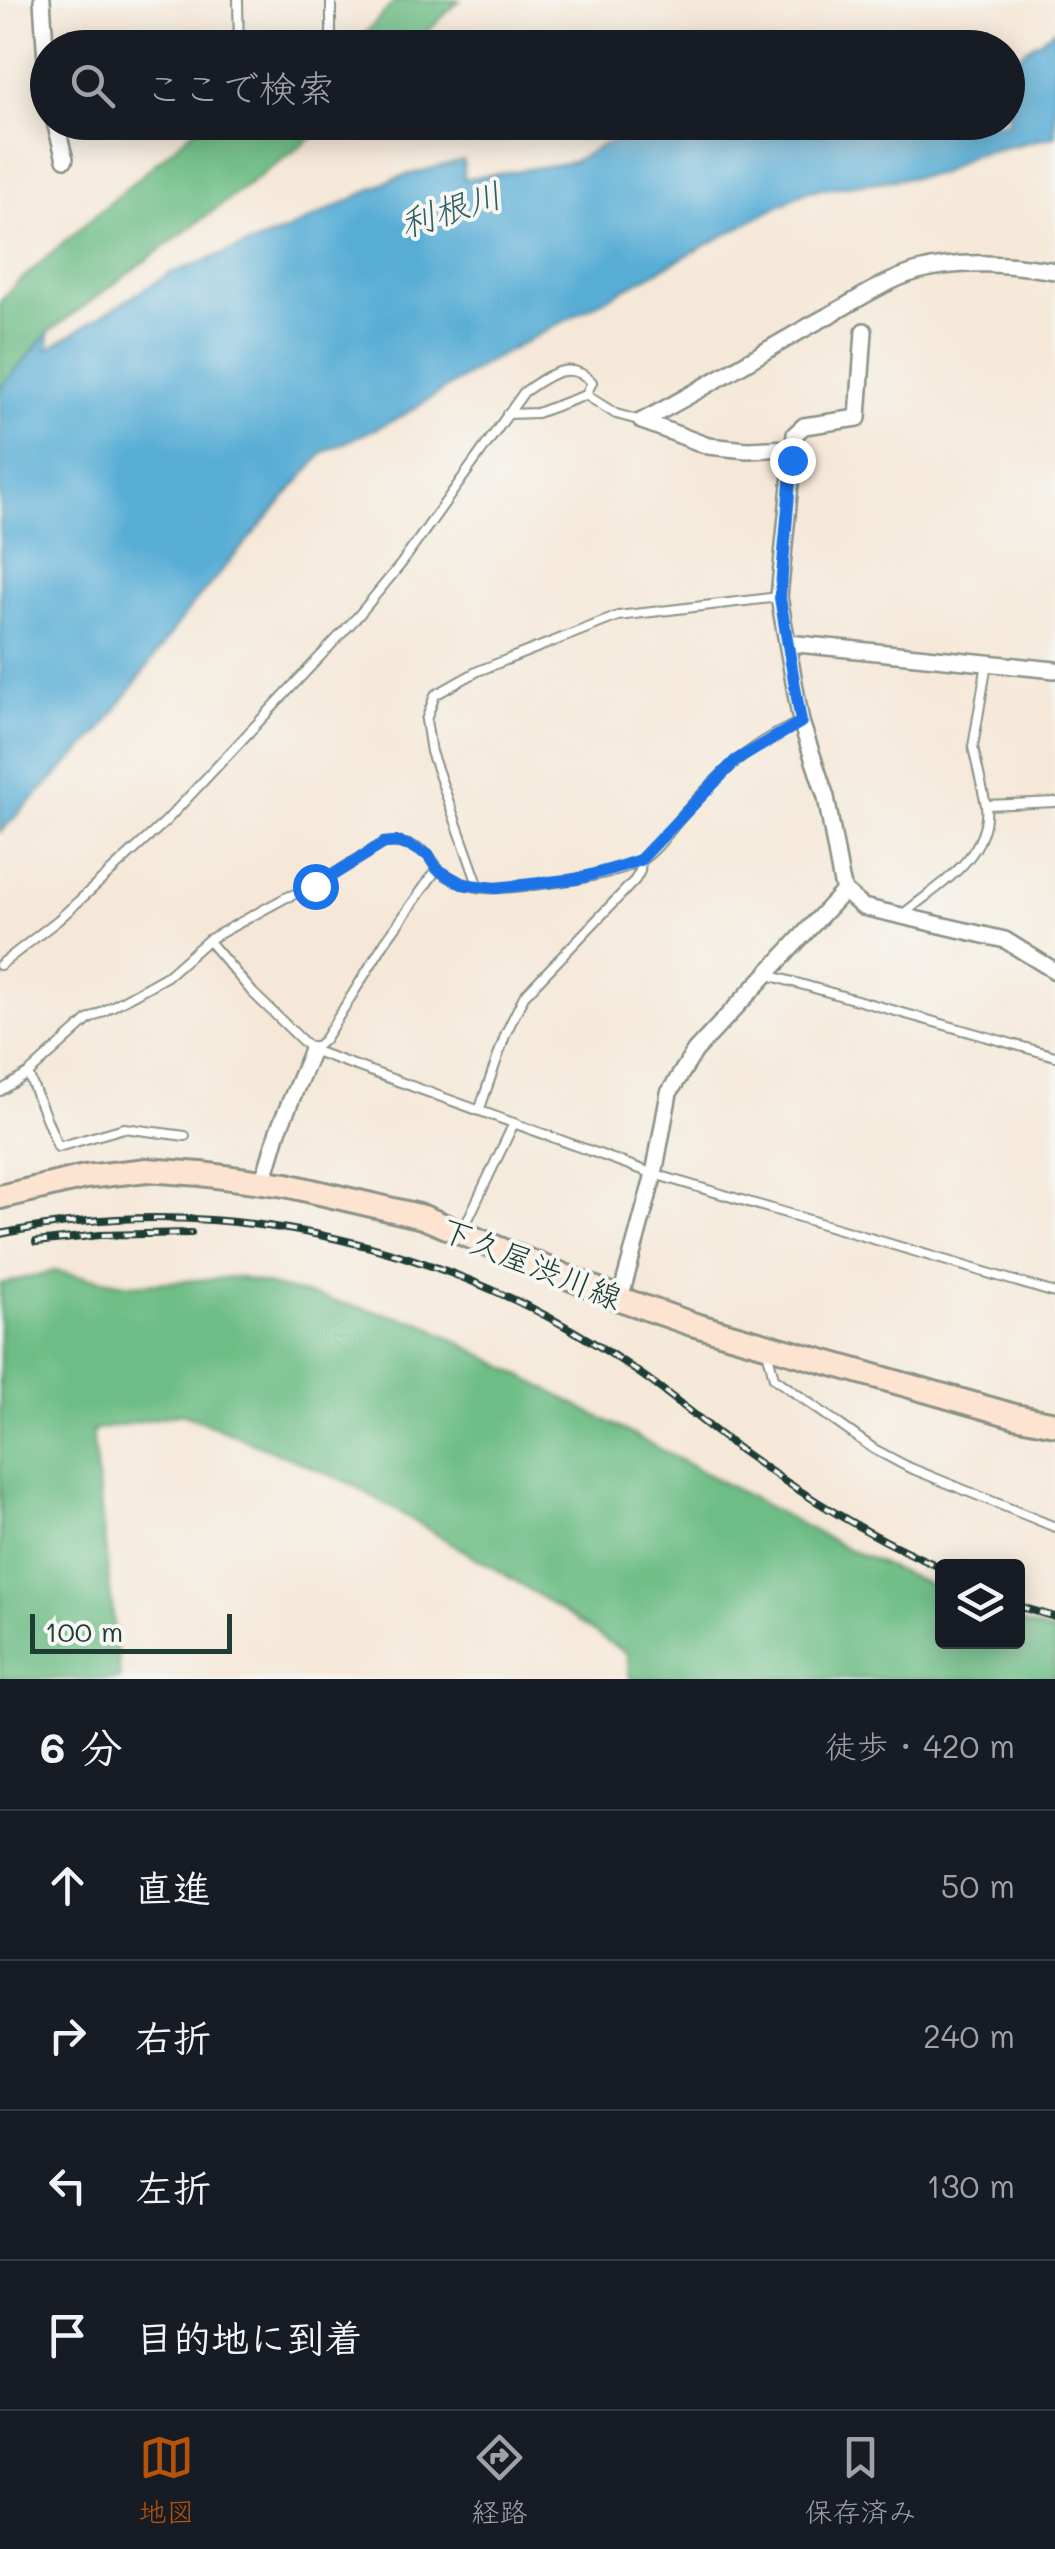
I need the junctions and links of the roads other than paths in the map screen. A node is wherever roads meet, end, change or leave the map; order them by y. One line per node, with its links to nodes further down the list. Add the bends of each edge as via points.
1 (42, 0): 4 (street)
2 (238, 0): 5 (lane)
3 (331, 0): 6 (lane)
4 (44, 30)
5 (239, 30)
6 (331, 30)
7 (60, 140): 8 (street)
8 (64, 158)
9 (1055, 271): 13 (street, via 980,264 892,281)
10 (864, 331): 14 (street, via 858,418 798,429)
11 (586, 395): 12 (lane, via 537,414); 12 (lane, via 592,382 569,369 524,392); 13 (lane)
12 (508, 414): 28 (lane, via 359,615 166,822)
13 (642, 422): 14 (street, via 708,446)
14 (792, 448): 15 (street)
15 (780, 598): 16 (street); 24 (lane, via 618,616 435,695 426,720 431,752)
16 (788, 643): 17 (street); 19 (street)
17 (987, 662): 18 (street); 21 (lane, via 973,747)
18 (1055, 670)
19 (801, 722): 22 (lane, via 735,761); 25 (street, via 826,798)
20 (1055, 802): 21 (lane)
21 (986, 806): 26 (lane, via 973,856)
22 (640, 860): 24 (lane, via 576,879); 35 (lane, via 636,880 524,996)
23 (437, 869): 24 (lane); 27 (lane, via 410,846 384,843); 31 (lane)
24 (479, 886)
25 (844, 890): 26 (street, via 863,906); 30 (street)
26 (902, 915): 29 (street, via 1005,940)
27 (208, 940): 31 (lane); 33 (lane, via 167,976 88,1020)
28 (0, 964)
29 (1055, 971)
30 (768, 975): 32 (lane); 38 (street, via 679,1073 668,1093)
31 (312, 1050): 35 (lane); 39 (street)
32 (1055, 1056)
33 (28, 1074): 34 (lane); 37 (lane, via 58,1147 124,1128)
34 (0, 1091)
35 (480, 1111): 36 (lane)
36 (514, 1124): 38 (lane); 41 (lane)
37 (185, 1136)
38 (654, 1174): 42 (lane); 43 (street)
39 (263, 1182): 40 (main road, 下久屋渋川線, via 146,1170); 41 (main road, 下久屋渋川線, via 423,1217)
40 (0, 1197)
41 (462, 1232): 43 (main road, 下久屋渋川線)
42 (1055, 1293)
43 (620, 1298): 44 (main road, 下久屋渋川線)
44 (766, 1346): 45 (main road, 下久屋渋川線); 46 (lane, via 774,1378 874,1449)
45 (1055, 1424)
46 (1055, 1527)

